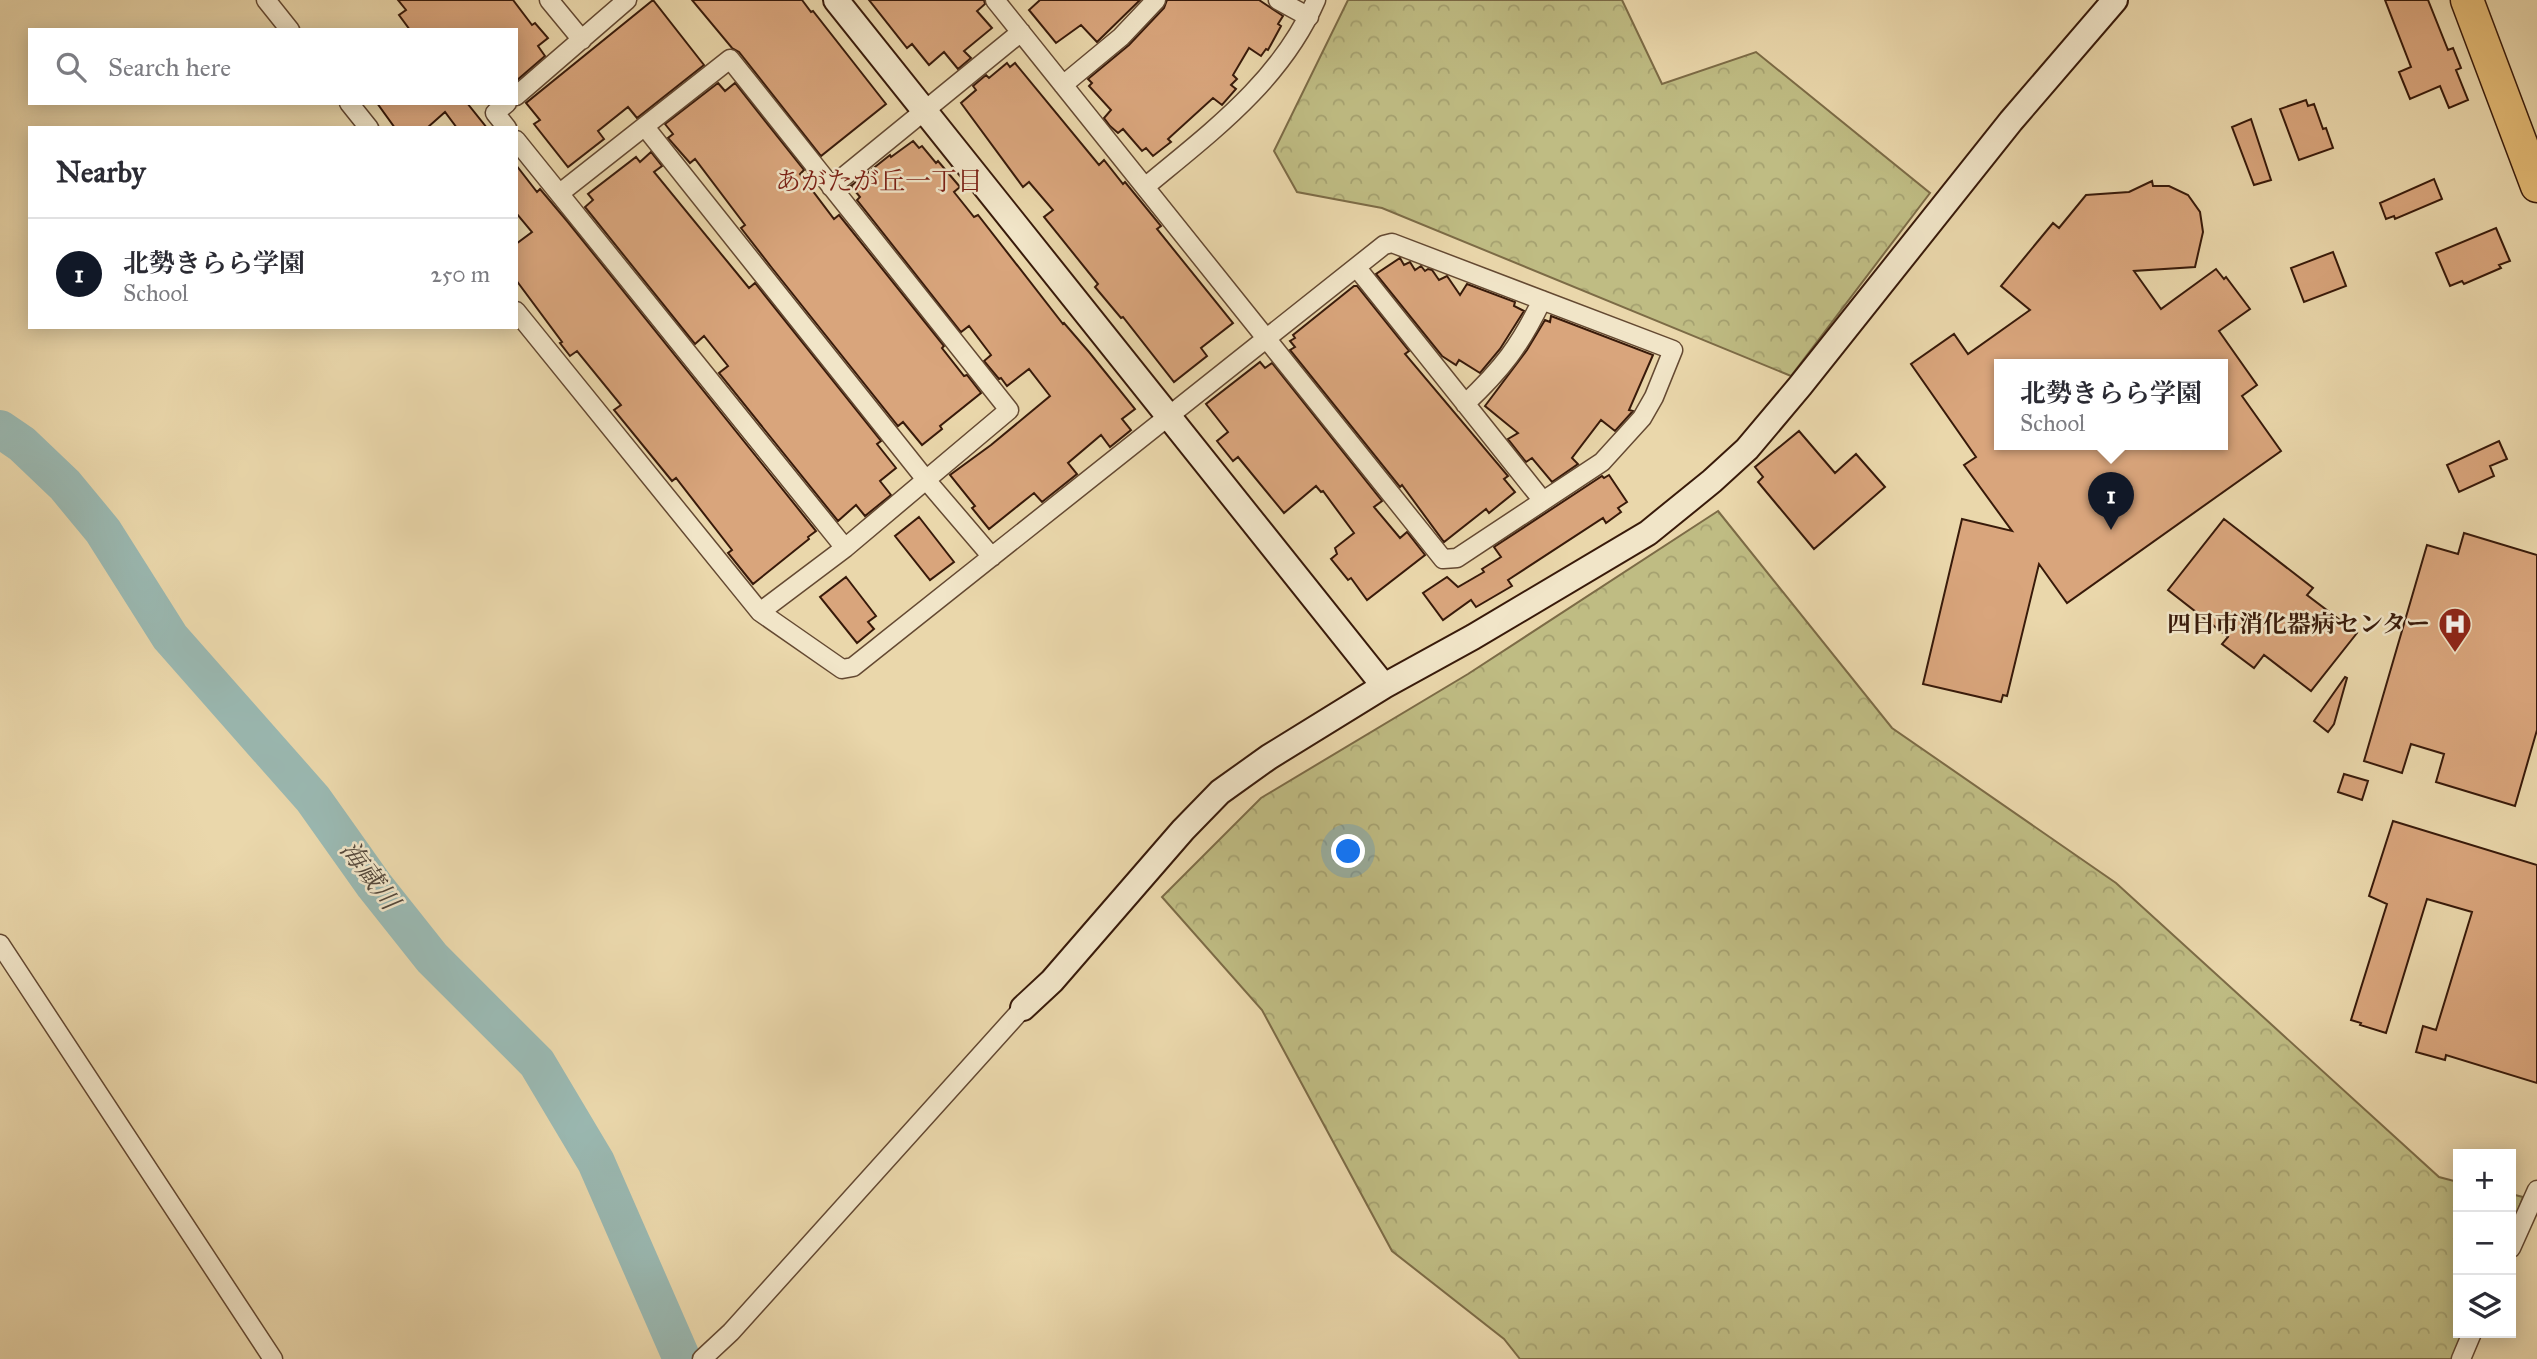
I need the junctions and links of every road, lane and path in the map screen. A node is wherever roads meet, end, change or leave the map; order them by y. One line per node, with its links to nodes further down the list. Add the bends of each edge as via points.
1 (266, 0): 12 (street)
2 (550, 0): 14 (street)
3 (627, 0): 14 (street)
4 (836, 0): 19 (street)
5 (995, 0): 13 (street)
6 (1156, 0): 15 (street, via 1122,37)
7 (1278, 0): 11 (street)
8 (1316, 0): 11 (street)
9 (2115, 0): 39 (street, via 1738,457 1648,533)
10 (2466, 0): 24 (highway)
11 (1309, 18): 26 (street, via 1266,81)
12 (288, 28)
13 (1021, 32): 15 (street); 19 (street)
14 (582, 40): 16 (street)
15 (1063, 85): 26 (street)
16 (518, 94)
17 (351, 105): 20 (street)
18 (505, 105): 21 (street, via 495,113)
19 (925, 111): 25 (street); 33 (street)
20 (367, 126)
21 (505, 126)
22 (645, 127): 25 (street, via 730,59); 27 (street); 34 (street)
23 (518, 142): 27 (street)
24 (2537, 186)
25 (831, 187): 34 (street, via 1009,410)
26 (1145, 187): 31 (street)
27 (559, 193): 36 (street)
28 (1357, 268): 29 (street, via 1392,243); 31 (street); 32 (street)
29 (1542, 300): 32 (street, via 1509,359); 35 (street, via 1673,350 1654,397 1625,439 1602,462)
30 (518, 313): 38 (street)
31 (1266, 340): 33 (street); 35 (street, via 1443,559 1457,558)
32 (1465, 404): 35 (street)
33 (1169, 416): 37 (street); 39 (street)
34 (927, 481): 36 (street); 37 (street)
35 (1543, 502)
36 (845, 548): 38 (street)
37 (992, 556): 38 (street, via 853,667 842,669)
38 (760, 612)
39 (1384, 685): 41 (street, via 1220,792)
40 (0, 944): 45 (street)
41 (1023, 1008): 46 (street)
42 (2537, 1190): 43 (street)
43 (2516, 1237)
44 (2470, 1338): 47 (street)
45 (273, 1359)
46 (702, 1359)
47 (2461, 1359)

